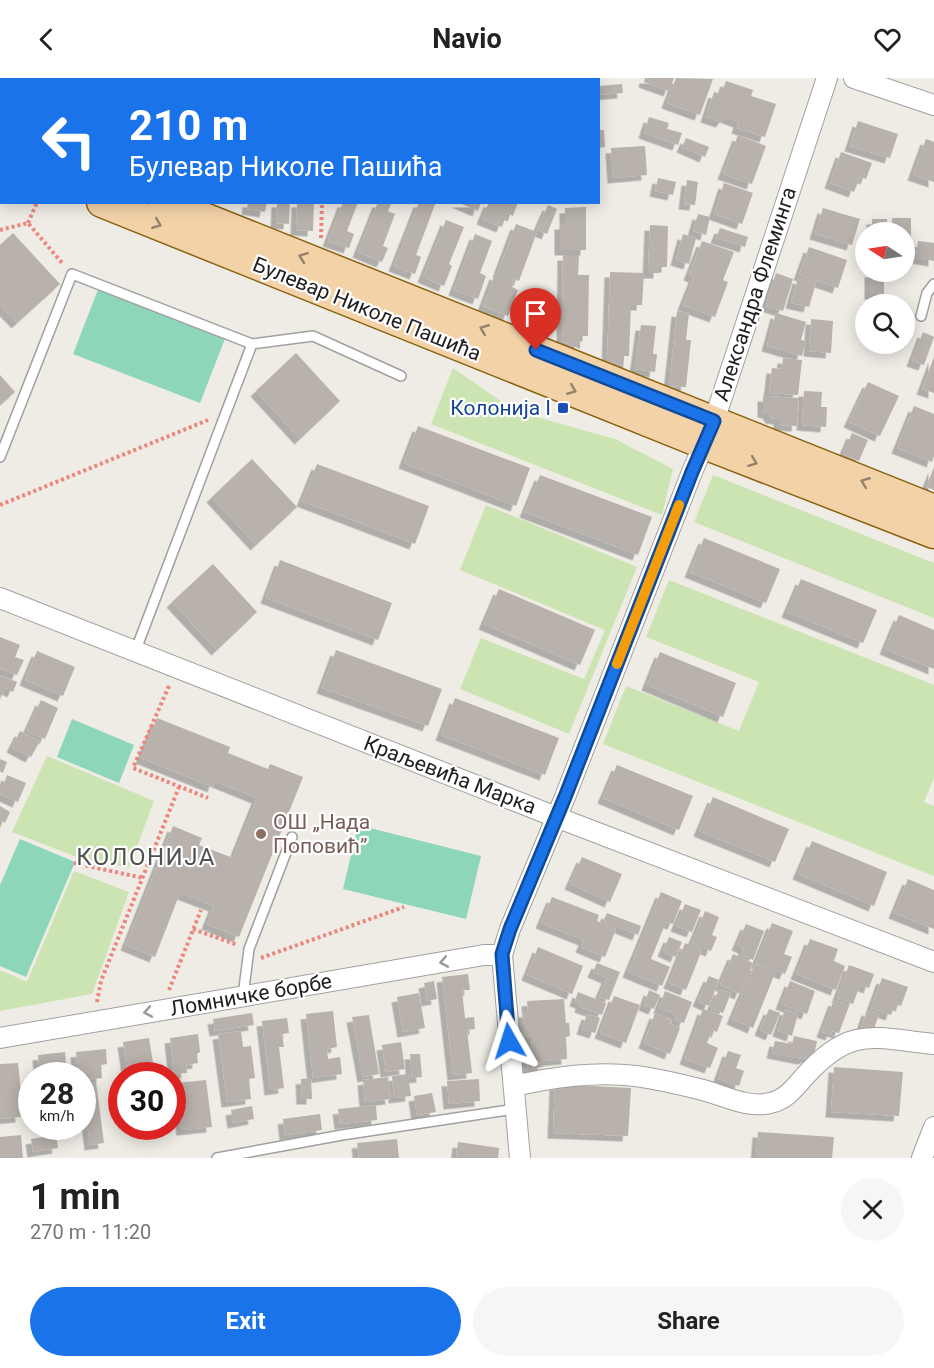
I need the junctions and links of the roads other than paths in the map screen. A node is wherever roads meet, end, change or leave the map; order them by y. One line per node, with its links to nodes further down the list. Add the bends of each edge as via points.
1 (827, 78): 10 (street, Александра Флеминга)
2 (854, 78): 3 (street)
3 (934, 105)
4 (107, 204): 10 (main road, Булевар Николе Пашића, one-way to 10)
5 (169, 204): 10 (main road, Булевар Николе Пашића, one-way to 5)
6 (934, 284): 7 (lane, via 927,293)
7 (921, 316)
8 (252, 344): 9 (lane, via 314,336); 11 (lane, via 72,274); 15 (lane)
9 (401, 376)
10 (709, 432): 12 (main road, Булевар Николе Пашића, one-way to 10); 13 (main road, Булевар Николе Пашића, one-way to 13); 16 (street, Александра Флеминга)
11 (0, 457)
12 (934, 510)
13 (934, 533)
14 (0, 597): 15 (street, Краљевића Марка)
15 (135, 652): 16 (street, Краљевића Марка)
16 (556, 817): 18 (street, Александра Флеминга); 19 (street, Краљевића Марка)
17 (292, 837): 20 (lane, via 249,949)
18 (502, 954): 20 (street, Ломничке борбе, one-way to 20); 23 (street, Александра Флеминга)
19 (934, 962)
20 (243, 996): 21 (street, Ломничке борбе, one-way to 21)
21 (0, 1038)
22 (934, 1044): 23 (street, via 870,1037 855,1040 829,1052 789,1094 760,1105 616,1074 570,1076)
23 (514, 1086): 24 (street, Александра Флеминга)
24 (515, 1109): 26 (lane); 27 (street, Александра Флеминга)
25 (934, 1127): 28 (street)
26 (217, 1158)
27 (520, 1158)
28 (922, 1158)

